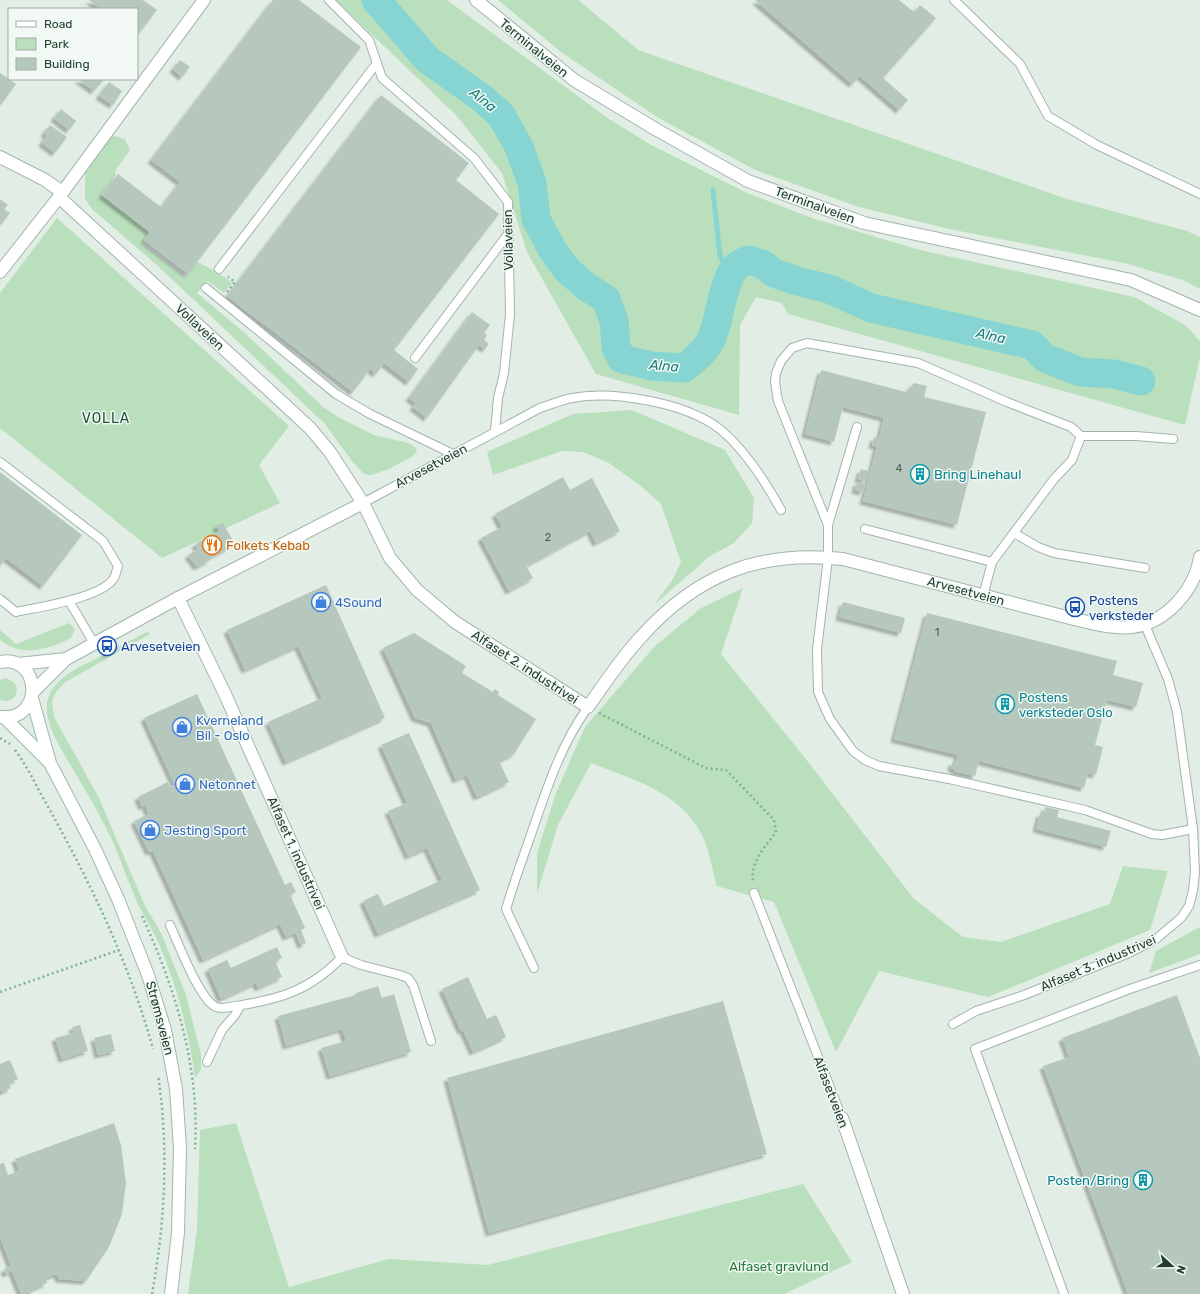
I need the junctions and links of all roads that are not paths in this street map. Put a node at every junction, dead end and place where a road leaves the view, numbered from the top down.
1 (204, 0) edge
2 (329, 0) edge
3 (476, 0) edge
4 (954, 0) edge
5 (377, 63) junction
6 (0, 157) edge
7 (61, 194) junction
8 (1200, 194) edge
9 (508, 234) junction
10 (219, 269) dead end
11 (0, 272) edge
12 (206, 288) dead end
13 (1200, 310) edge
14 (415, 358) dead end
15 (857, 427) dead end
16 (496, 431) junction
17 (1081, 436) junction
18 (1173, 440) dead end
19 (453, 454) junction
20 (0, 462) edge
21 (363, 503) junction
22 (781, 510) dead end
23 (828, 525) junction
24 (865, 530) dead end
25 (1014, 533) junction
26 (1200, 557) edge
27 (786, 558) joint
28 (828, 558) junction
29 (992, 562) junction
30 (1145, 568) dead end
31 (983, 596) junction
32 (178, 598) junction
33 (0, 599) edge
34 (69, 601) junction
35 (1144, 625) junction
36 (95, 645) junction
37 (66, 659) junction
38 (1, 660) edge
39 (18, 664) junction
40 (32, 695) junction
41 (588, 707) junction
42 (2, 717) edge
43 (50, 763) junction
44 (1193, 829) junction
45 (754, 892) dead end
46 (170, 925) dead end
47 (342, 957) junction
48 (1200, 965) edge
49 (534, 968) dead end
50 (240, 1006) junction
51 (953, 1024) dead end
52 (431, 1041) dead end
53 (207, 1062) dead end
54 (842, 1118) joint
55 (171, 1294) edge
56 (902, 1294) edge
57 (1064, 1294) edge

1 - 7 street
2 - 5 lane, Vollaveien
3 - 13 street, Terminalveien
4 - 8 lane
5 - 9 lane, Vollaveien
5 - 10 lane
6 - 7 street, Vollaveien
7 - 11 street
7 - 21 street, Vollaveien
9 - 14 lane
9 - 16 lane, Vollaveien
12 - 19 lane
15 - 23 lane
16 - 19 lane, Arvesetveien
16 - 22 lane, Arvesetveien
17 - 18 lane
17 - 23 lane
17 - 25 lane
19 - 21 lane, Arvesetveien
20 - 34 lane
21 - 32 street, Arvesetveien
21 - 41 street, Alfaset 2. industrivei
23 - 28 lane
24 - 29 lane
25 - 29 lane
25 - 30 lane
26 - 35 street
27 - 28 street, Arvesetveien
27 - 41 street, Alfaset 2. industrivei
28 - 31 street, Arvesetveien
28 - 44 lane
29 - 31 lane
31 - 35 street, Arvesetveien
32 - 36 street, Arvesetveien
32 - 47 street, Alfaset 1. industrivei
33 - 34 lane
34 - 36 lane
35 - 44 lane, Alfaset 3. industrivei
36 - 37 street, Arvesetveien
37 - 39 street, Arvesetveien
37 - 40 street, Arvesetveien
38 - 39 street, Arvesetveien
39 - 40 street, Strømsveien
40 - 42 street, Arvesetveien
40 - 43 street, Strømsveien
41 - 49 lane
42 - 43 street, Strømsveien
43 - 55 street, Strømsveien
44 - 51 lane, Alfaset 3. industrivei
45 - 54 lane, Alfasetveien
46 - 50 lane
47 - 50 lane
47 - 52 lane
48 - 57 lane
50 - 53 lane
54 - 56 street, Alfasetveien

